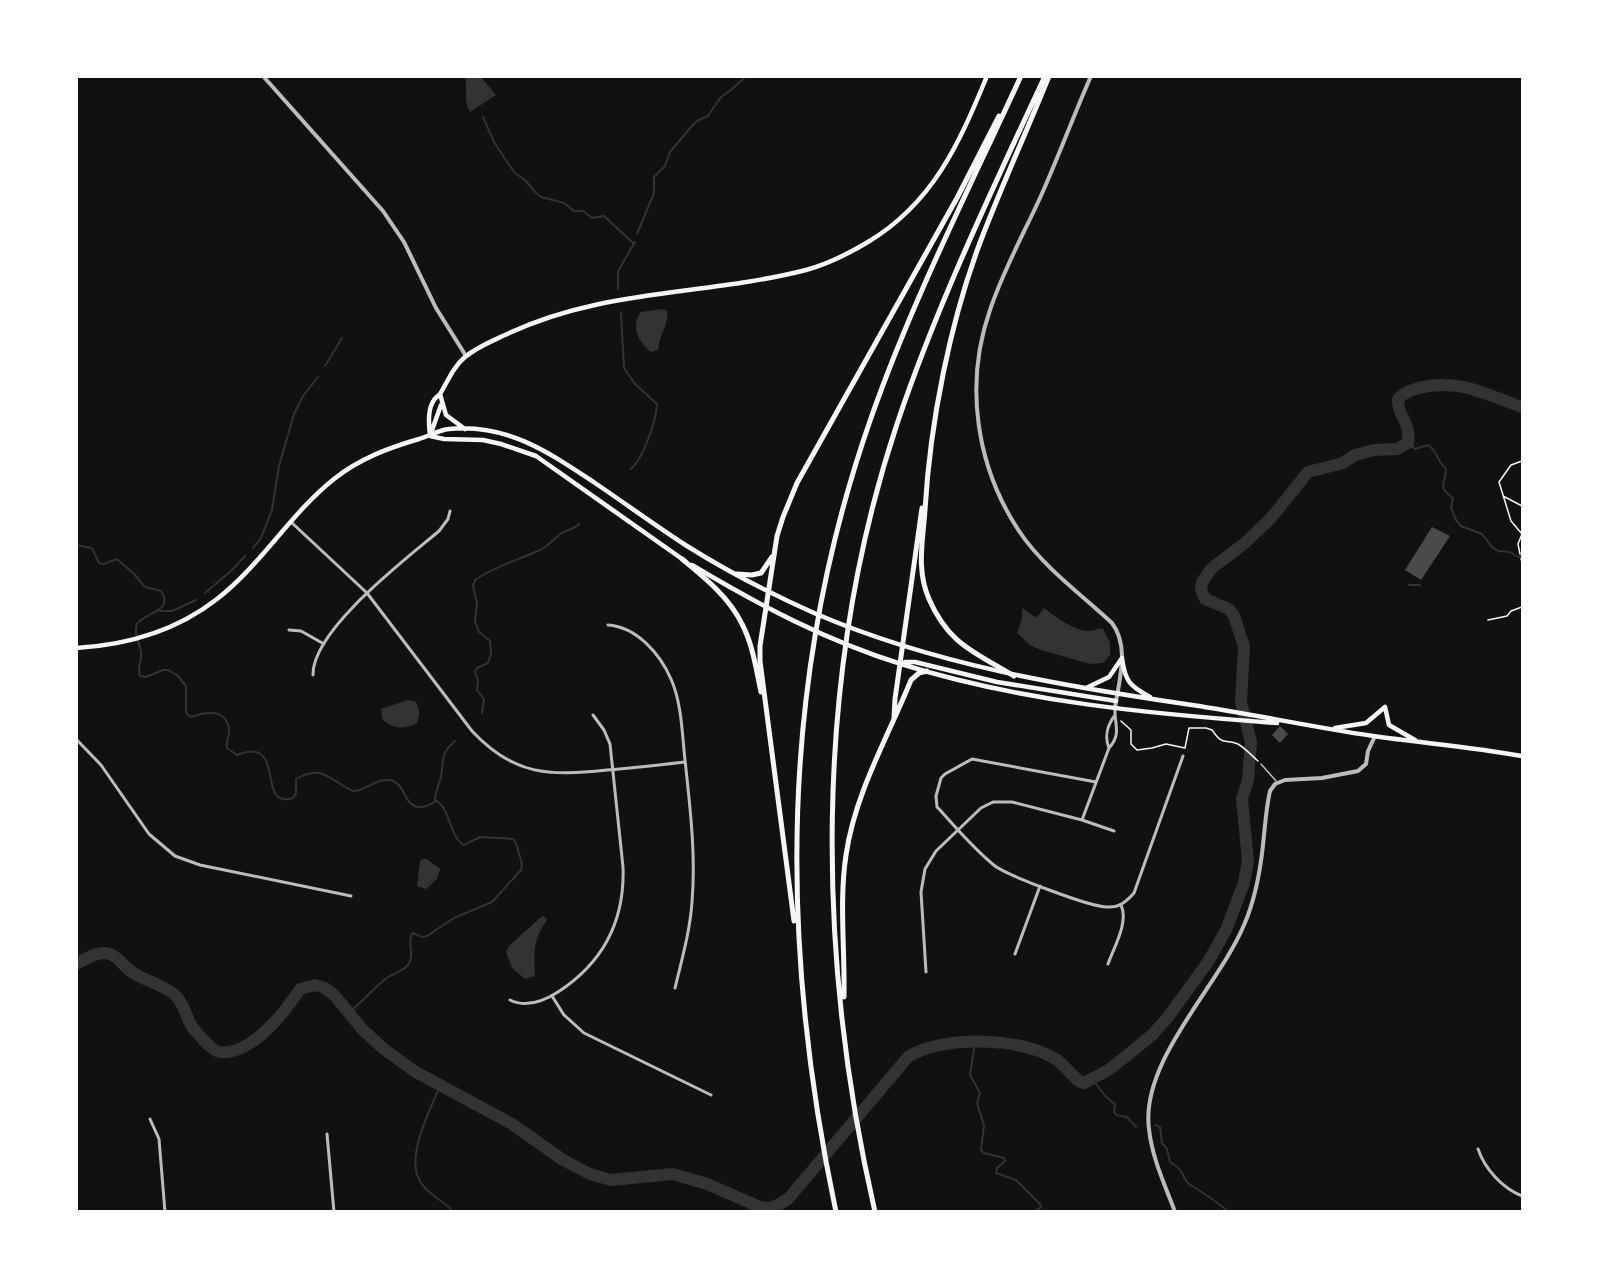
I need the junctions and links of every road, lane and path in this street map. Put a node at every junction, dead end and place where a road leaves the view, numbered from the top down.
1 (263, 76) edge
2 (987, 76) edge
3 (1021, 76) edge
4 (1047, 76) edge
5 (1091, 76) edge
6 (1016, 86) junction
7 (466, 356) junction
8 (440, 394) junction
9 (442, 403) junction
10 (465, 429) junction
11 (430, 436) junction
12 (1522, 461) edge
13 (926, 491) junction
14 (1502, 495) junction
15 (1522, 506) edge
16 (450, 511) dead end
17 (291, 522) junction
18 (775, 553) junction
19 (1520, 554) dead end
20 (682, 559) junction
21 (737, 574) junction
22 (769, 591) junction
23 (367, 593) junction
24 (1522, 607) edge
25 (765, 608) junction
26 (1488, 620) dead end
27 (608, 625) dead end
28 (289, 630) dead end
29 (324, 644) junction
30 (903, 646) junction
31 (76, 648) edge
32 (1122, 658) junction
33 (901, 664) junction
34 (927, 671) junction
35 (314, 675) dead end
36 (1014, 676) junction
37 (1084, 689) junction
38 (1117, 694) junction
39 (1152, 699) junction
40 (1116, 701) junction
41 (1115, 708) junction
42 (593, 715) dead end
43 (1115, 715) junction
44 (894, 722) junction
45 (1298, 724) junction
46 (1329, 729) junction
47 (770, 732) junction
48 (1375, 736) junction
49 (76, 739) edge
50 (1418, 741) junction
51 (1109, 748) junction
52 (1183, 756) dead end
53 (1522, 756) edge
54 (685, 762) junction
55 (1261, 764) joint
56 (613, 770) junction
57 (1096, 782) junction
58 (1278, 782) junction
59 (1082, 820) junction
60 (958, 830) junction
61 (1114, 831) dead end
62 (1040, 886) junction
63 (351, 896) dead end
64 (1121, 905) junction
65 (1015, 954) dead end
66 (1108, 964) dead end
67 (926, 972) dead end
68 (675, 988) dead end
69 (802, 990) junction
70 (552, 996) junction
71 (510, 1000) dead end
72 (843, 1019) junction
73 (711, 1095) dead end
74 (150, 1119) dead end
75 (327, 1134) dead end
76 (1478, 1149) dead end
77 (1522, 1196) edge
78 (165, 1212) edge
79 (334, 1212) edge
80 (836, 1212) edge
81 (875, 1212) edge
82 (1175, 1212) edge

1 - 7 street
2 - 7 main road
3 - 6 highway
4 - 13 highway
4 - 72 highway
5 - 32 street
6 - 18 highway
6 - 69 highway
7 - 8 main road
8 - 9 main road
8 - 11 main road
9 - 10 main road
9 - 11 main road
10 - 11 main road
10 - 21 main road
11 - 17 main road
11 - 20 main road
12 - 14 path
13 - 30 highway
13 - 36 highway
14 - 15 path
14 - 19 path
16 - 23 street
17 - 23 street
17 - 31 main road
18 - 21 highway
18 - 22 highway
20 - 25 main road
20 - 47 highway
21 - 22 main road
22 - 25 highway
22 - 30 main road
23 - 29 street
23 - 56 street
24 - 26 path
25 - 33 main road
25 - 47 highway
27 - 54 street
28 - 29 street
29 - 35 street
30 - 33 highway
30 - 36 main road
32 - 37 main road
32 - 38 street
32 - 39 main road
33 - 34 main road
33 - 40 main road
33 - 44 highway
34 - 41 main road
34 - 44 highway
36 - 37 main road
37 - 38 main road
38 - 39 main road
38 - 40 street
39 - 45 main road
40 - 41 street
41 - 43 street
41 - 45 main road
42 - 56 street
43 - 51 street
43 - 51 street
43 - 55 path
44 - 72 highway
45 - 46 main road
46 - 48 main road
46 - 50 main road
47 - 69 highway
48 - 50 main road
48 - 58 street
49 - 63 street
50 - 53 main road
51 - 57 street
52 - 64 street
54 - 56 street
54 - 68 street
55 - 58 lane
56 - 70 street
57 - 59 street
57 - 60 street
58 - 82 street
59 - 60 street
59 - 61 street
60 - 62 street
60 - 67 street
62 - 64 street
62 - 65 street
64 - 66 street
69 - 80 highway
70 - 71 street
70 - 73 street
72 - 81 highway
74 - 78 street
75 - 79 street
76 - 77 street

